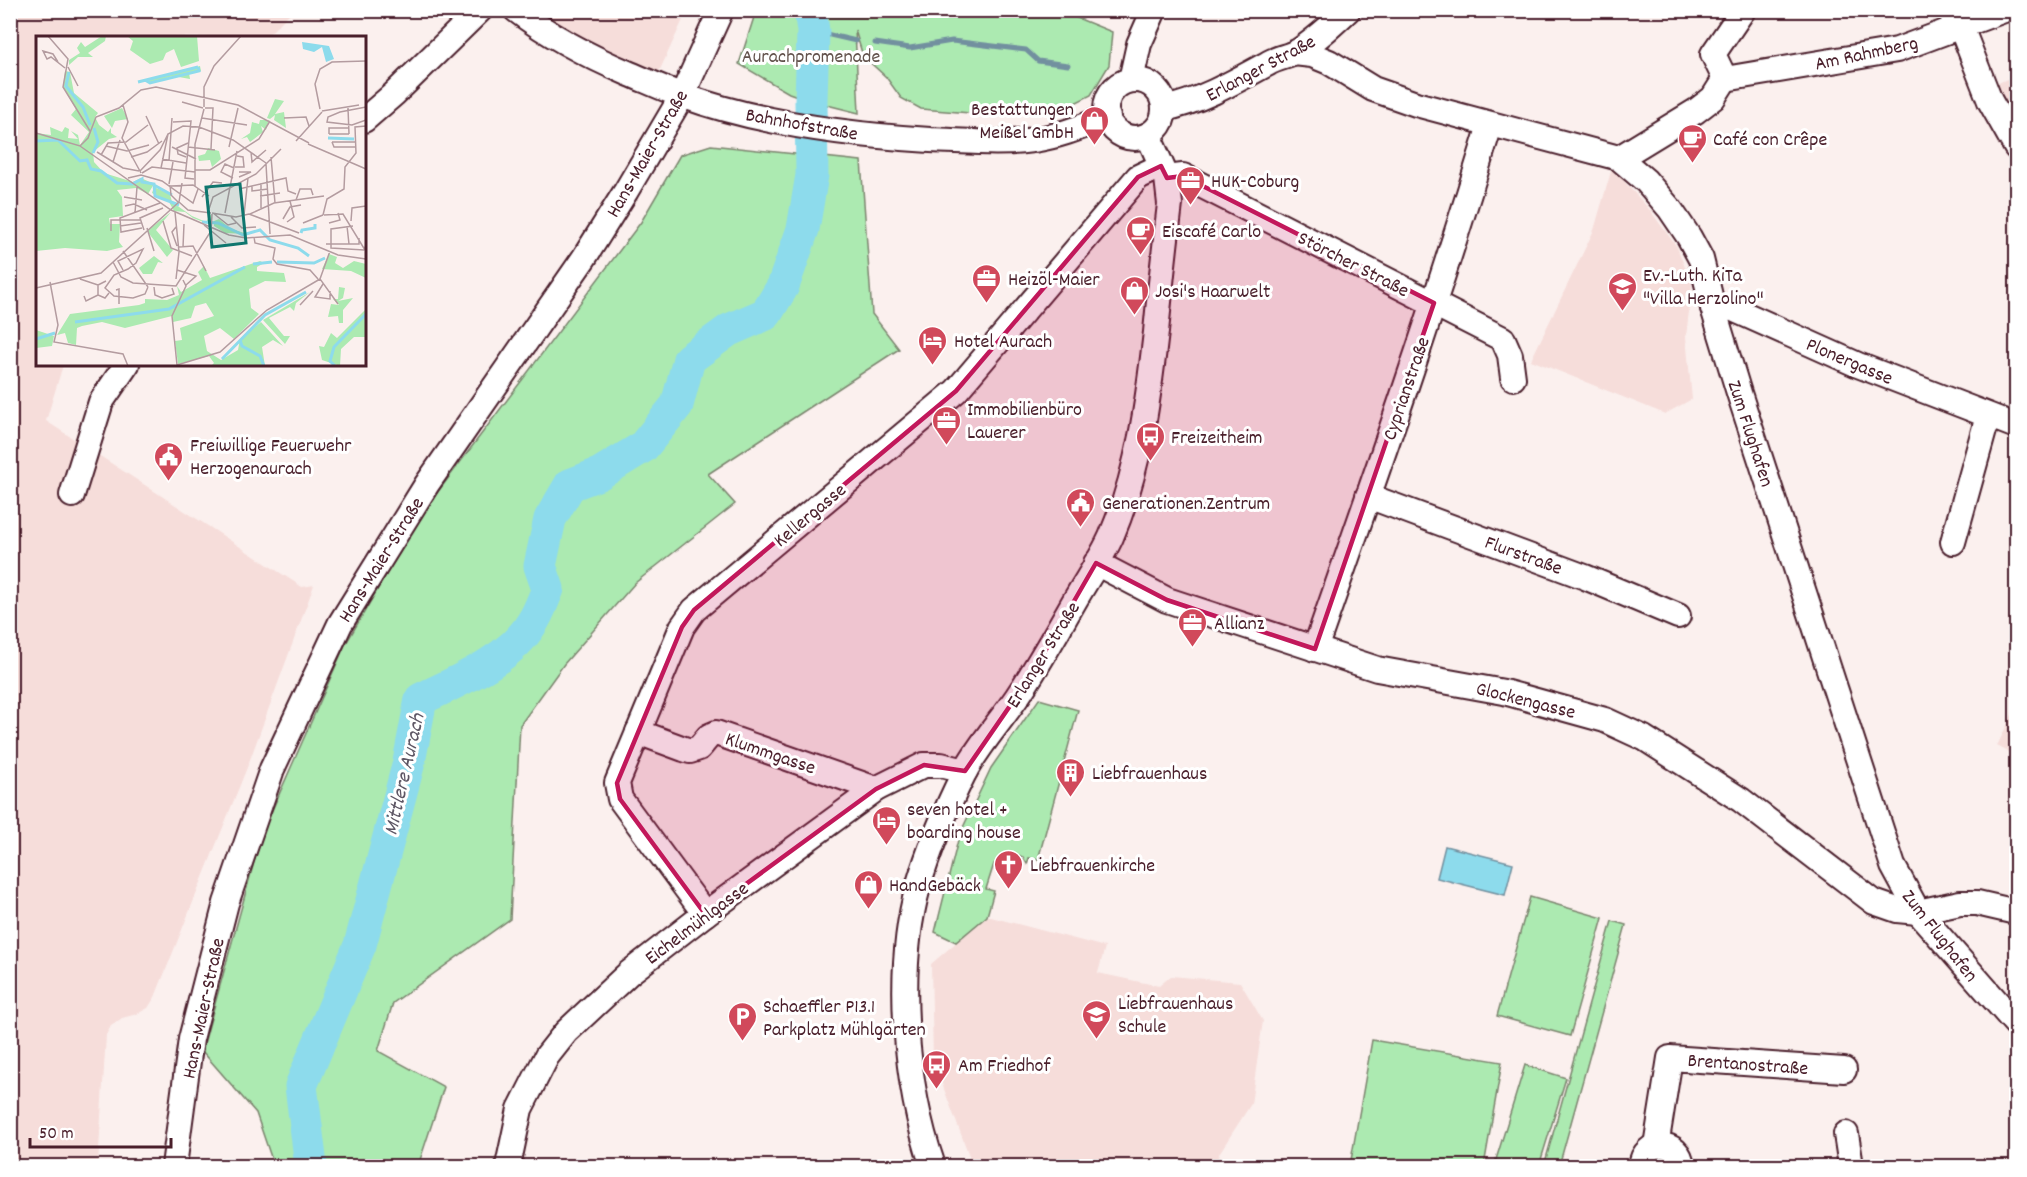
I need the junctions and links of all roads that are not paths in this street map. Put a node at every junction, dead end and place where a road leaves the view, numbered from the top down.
1 (480, 10) edge
2 (516, 10) edge
3 (721, 10) edge
4 (1154, 10) edge
5 (1348, 10) edge
6 (1743, 10) edge
7 (2004, 10) edge
8 (1955, 19) edge
9 (1294, 53) junction
10 (1725, 79) junction
11 (1131, 80) junction
12 (682, 96) junction
13 (1164, 109) junction
14 (1108, 117) junction
15 (366, 118) edge
16 (1490, 125) junction
17 (1148, 135) junction
18 (2016, 147) edge
19 (1619, 158) junction
20 (1164, 172) junction
21 (1434, 303) junction
22 (1713, 308) junction
23 (127, 366) edge
24 (1513, 378) dead end
25 (1988, 416) junction
26 (2016, 426) edge
27 (72, 495) dead end
28 (1368, 496) junction
29 (1953, 542) dead end
30 (1096, 563) junction
31 (1678, 616) dead end
32 (1315, 649) junction
33 (638, 732) junction
34 (965, 771) junction
35 (876, 789) junction
36 (1918, 912) junction
37 (2016, 912) edge
38 (705, 914) junction
39 (2016, 1024) edge
40 (1844, 1070) dead end
41 (1846, 1134) dead end
42 (1656, 1146) junction
43 (174, 1167) edge
44 (508, 1167) edge
45 (933, 1167) edge
46 (1641, 1167) edge
47 (1682, 1167) edge
48 (1851, 1167) edge

1 - 15 street
2 - 12 street, Bahnhofstraße
3 - 12 street, Hans-Maier-Straße
4 - 11 street
5 - 9 street, Erlanger Straße
6 - 10 street
7 - 8 street, Am Rahmberg
8 - 10 street, Am Rahmberg
8 - 18 street
9 - 13 street, Erlanger Straße
9 - 16 street, Zum Flughafen
10 - 19 street
11 - 13 street
11 - 14 street
12 - 14 street, Bahnhofstraße
12 - 43 street, Hans-Maier-Straße
13 - 17 street
14 - 17 street
16 - 19 street, Zum Flughafen
16 - 21 street, Cyprianstraße
17 - 20 street, Erlanger Straße
19 - 22 street, Zum Flughafen
20 - 21 street, Störcher Straße
20 - 30 street, Erlanger Straße
20 - 33 street, Kellergasse
21 - 24 street, Störcher Straße
21 - 28 street, Cyprianstraße
22 - 25 street, Plonergasse
22 - 36 street, Zum Flughafen
23 - 27 street
25 - 26 street, Plonergasse
25 - 29 street
28 - 31 street, Flurstraße
28 - 32 street, Cyprianstraße
30 - 32 street, Glockengasse
30 - 34 street, Erlanger Straße
32 - 36 street, Glockengasse
33 - 35 street, Klummgasse
33 - 38 street, Kellergasse
34 - 35 street, Eichelmühlgasse
34 - 45 street, Erlanger Straße
35 - 38 street, Eichelmühlgasse
36 - 37 street
36 - 39 street, Zum Flughafen
38 - 44 street, Eichelmühlgasse
40 - 42 street, Brentanostraße
41 - 48 street
42 - 46 street, Brentanostraße
42 - 47 street

